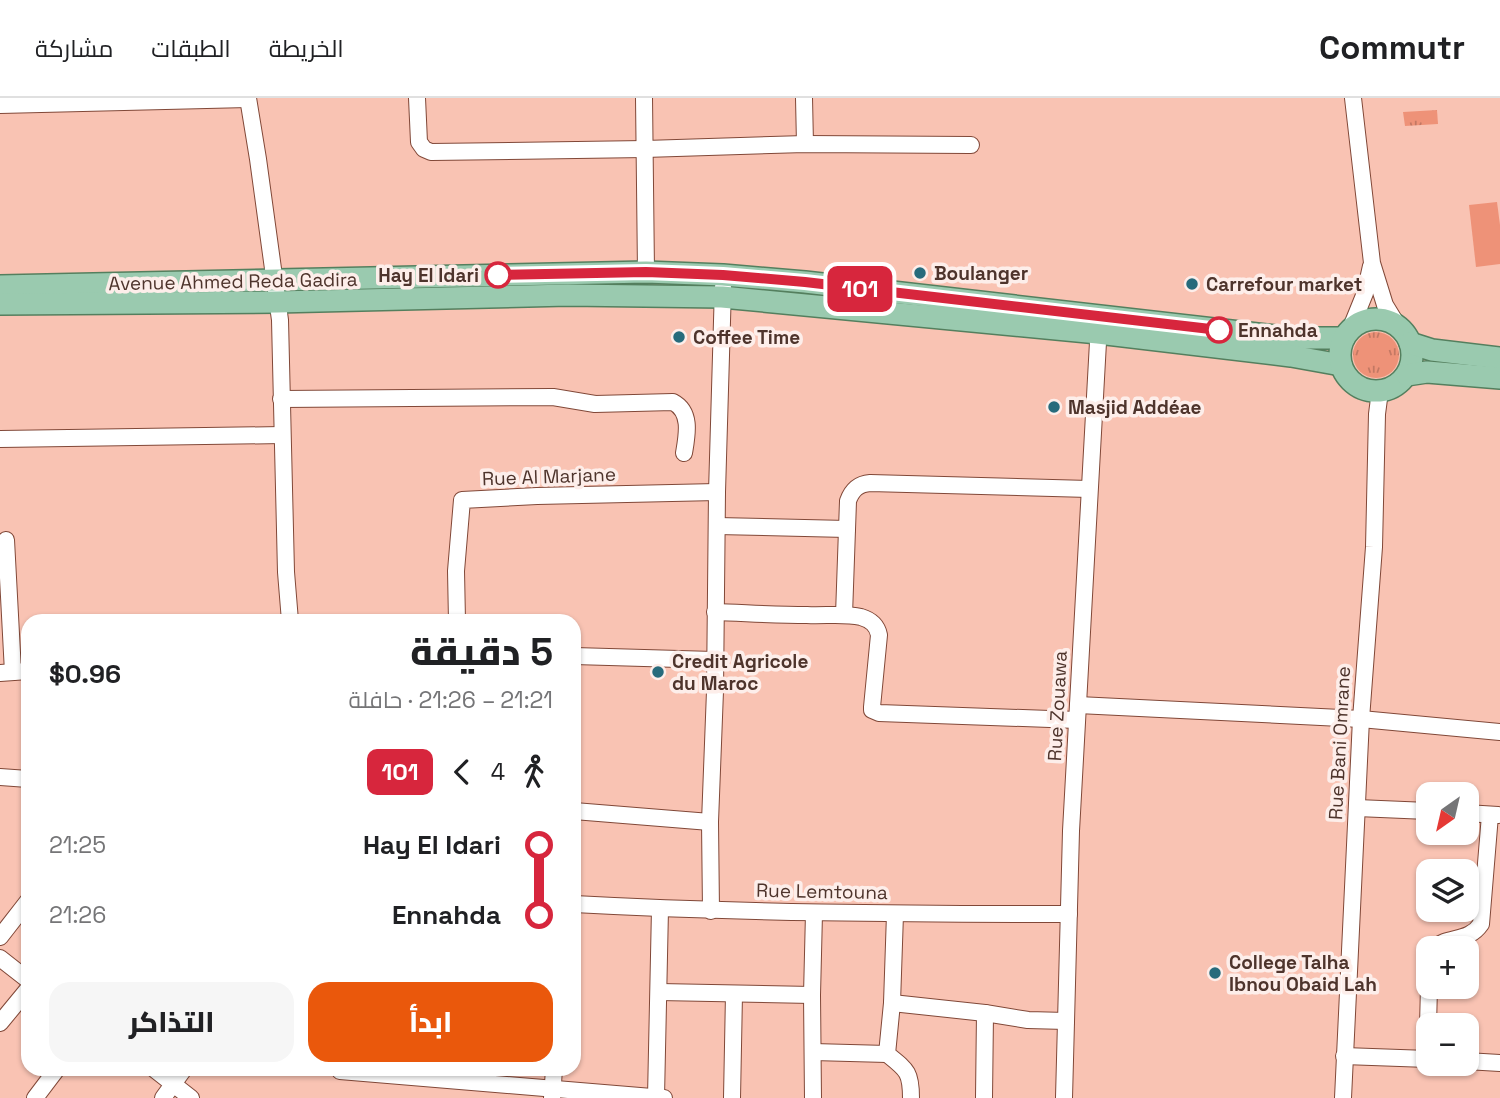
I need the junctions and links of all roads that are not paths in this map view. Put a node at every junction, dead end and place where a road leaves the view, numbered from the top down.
1 (417, 98) edge
2 (644, 98) edge
3 (804, 98) edge
4 (1353, 98) edge
5 (248, 99) edge
6 (0, 105) edge
7 (805, 144) junction
8 (971, 145) dead end
9 (645, 149) junction
10 (1372, 263) junction
11 (646, 272) junction
12 (723, 275) junction
13 (274, 280) junction
14 (0, 286) edge
15 (722, 297) junction
16 (277, 302) junction
17 (0, 304) edge
18 (1098, 325) junction
19 (1347, 334) junction
20 (1405, 335) junction
21 (1500, 358) edge
22 (1341, 365) junction
23 (1406, 374) junction
24 (1500, 379) edge
25 (1380, 391) junction
26 (281, 400) junction
27 (282, 435) junction
28 (0, 439) edge
29 (684, 453) dead end
30 (1089, 489) junction
31 (717, 492) junction
32 (717, 526) junction
33 (848, 529) junction
34 (6, 540) dead end
35 (715, 612) junction
36 (289, 614) edge
37 (457, 614) edge
38 (845, 615) junction
39 (581, 656) edge
40 (715, 660) junction
41 (14, 672) edge
42 (1078, 712) junction
43 (1361, 719) junction
44 (1500, 732) edge
45 (0, 777) edge
46 (21, 778) edge
47 (1357, 808) junction
48 (1416, 810) edge
49 (581, 812) edge
50 (1495, 815) edge
51 (710, 822) junction
52 (581, 904) edge
53 (660, 909) junction
54 (21, 910) edge
55 (711, 911) junction
56 (814, 913) junction
57 (895, 914) junction
58 (1069, 914) junction
59 (1466, 936) edge
60 (0, 937) edge
61 (0, 958) edge
62 (21, 974) edge
63 (659, 992) junction
64 (734, 994) junction
65 (812, 995) junction
66 (21, 998) edge
67 (892, 1003) junction
68 (985, 1013) junction
69 (1066, 1021) junction
70 (0, 1023) edge
71 (813, 1052) junction
72 (887, 1054) junction
73 (1344, 1056) junction
74 (1416, 1059) edge
75 (1479, 1062) edge
76 (1500, 1063) edge
77 (53, 1076) edge
78 (163, 1076) edge
79 (179, 1076) edge
80 (388, 1076) edge
81 (174, 1084) junction
82 (552, 1093) edge
83 (43, 1095) edge
84 (656, 1097) edge
85 (163, 1098) edge
86 (191, 1098) edge
87 (664, 1098) edge
88 (732, 1098) edge
89 (813, 1098) edge
90 (911, 1098) edge
91 (984, 1098) edge
92 (1064, 1098) edge
93 (1343, 1098) edge

1 - 9 street
2 - 9 street
3 - 7 street
4 - 10 street
5 - 6 street
5 - 13 street
7 - 8 street
7 - 9 street
9 - 11 street
10 - 19 street
10 - 20 street
11 - 12 main road, Avenue Ahmed Reda Gadira
11 - 13 main road, Avenue Ahmed Reda Gadira
12 - 15 street
12 - 18 main road, Avenue Ahmed Reda Gadira
13 - 14 main road, Avenue Ahmed Reda Gadira
13 - 16 street
15 - 16 main road, Avenue Ahmed Reda Gadira
15 - 18 main road, Avenue Ahmed Reda Gadira
15 - 31 street
16 - 17 main road, Avenue Ahmed Reda Gadira
16 - 26 street
18 - 19 main road, Avenue Ahmed Reda Gadira
18 - 22 main road, Avenue Ahmed Reda Gadira
18 - 30 street, Rue Zouawa
19 - 20 main road
19 - 22 main road
20 - 21 main road
20 - 23 main road
22 - 25 main road
23 - 24 main road
23 - 25 main road
25 - 43 street, Rue Bani Omrane
26 - 27 street
26 - 29 street
27 - 28 street
27 - 36 street
30 - 33 street
30 - 42 street, Rue Zouawa
31 - 32 street
31 - 37 street, Rue Al Marjane
32 - 33 street
32 - 35 street
33 - 38 street
34 - 41 street
35 - 38 street
35 - 40 street
38 - 42 street
39 - 40 street
40 - 51 street
42 - 43 street
42 - 58 street, Rue Zouawa
43 - 44 street
43 - 47 street, Rue Bani Omrane
45 - 46 street
47 - 48 street
47 - 73 street, Rue Bani Omrane
49 - 51 street
50 - 59 street
51 - 55 street
52 - 53 street, Rue Lemtouna
53 - 55 street, Rue Lemtouna
53 - 63 street
54 - 60 street
55 - 56 street, Rue Lemtouna
56 - 57 street, Rue Lemtouna
56 - 65 street
57 - 58 street, Rue Lemtouna
57 - 67 street
58 - 69 street, Rue Zouawa
61 - 62 street
63 - 64 street
63 - 84 street
64 - 65 street
64 - 88 street
65 - 71 street
66 - 70 street
67 - 68 street
67 - 72 street
68 - 69 street
68 - 91 street
69 - 92 street, Rue Zouawa
71 - 72 street
71 - 89 street
72 - 90 street
73 - 74 street
73 - 93 street, Rue Bani Omrane
75 - 76 street
77 - 83 street
78 - 81 street
79 - 81 street
80 - 82 street
81 - 85 street
81 - 86 street
82 - 84 street
84 - 87 street

